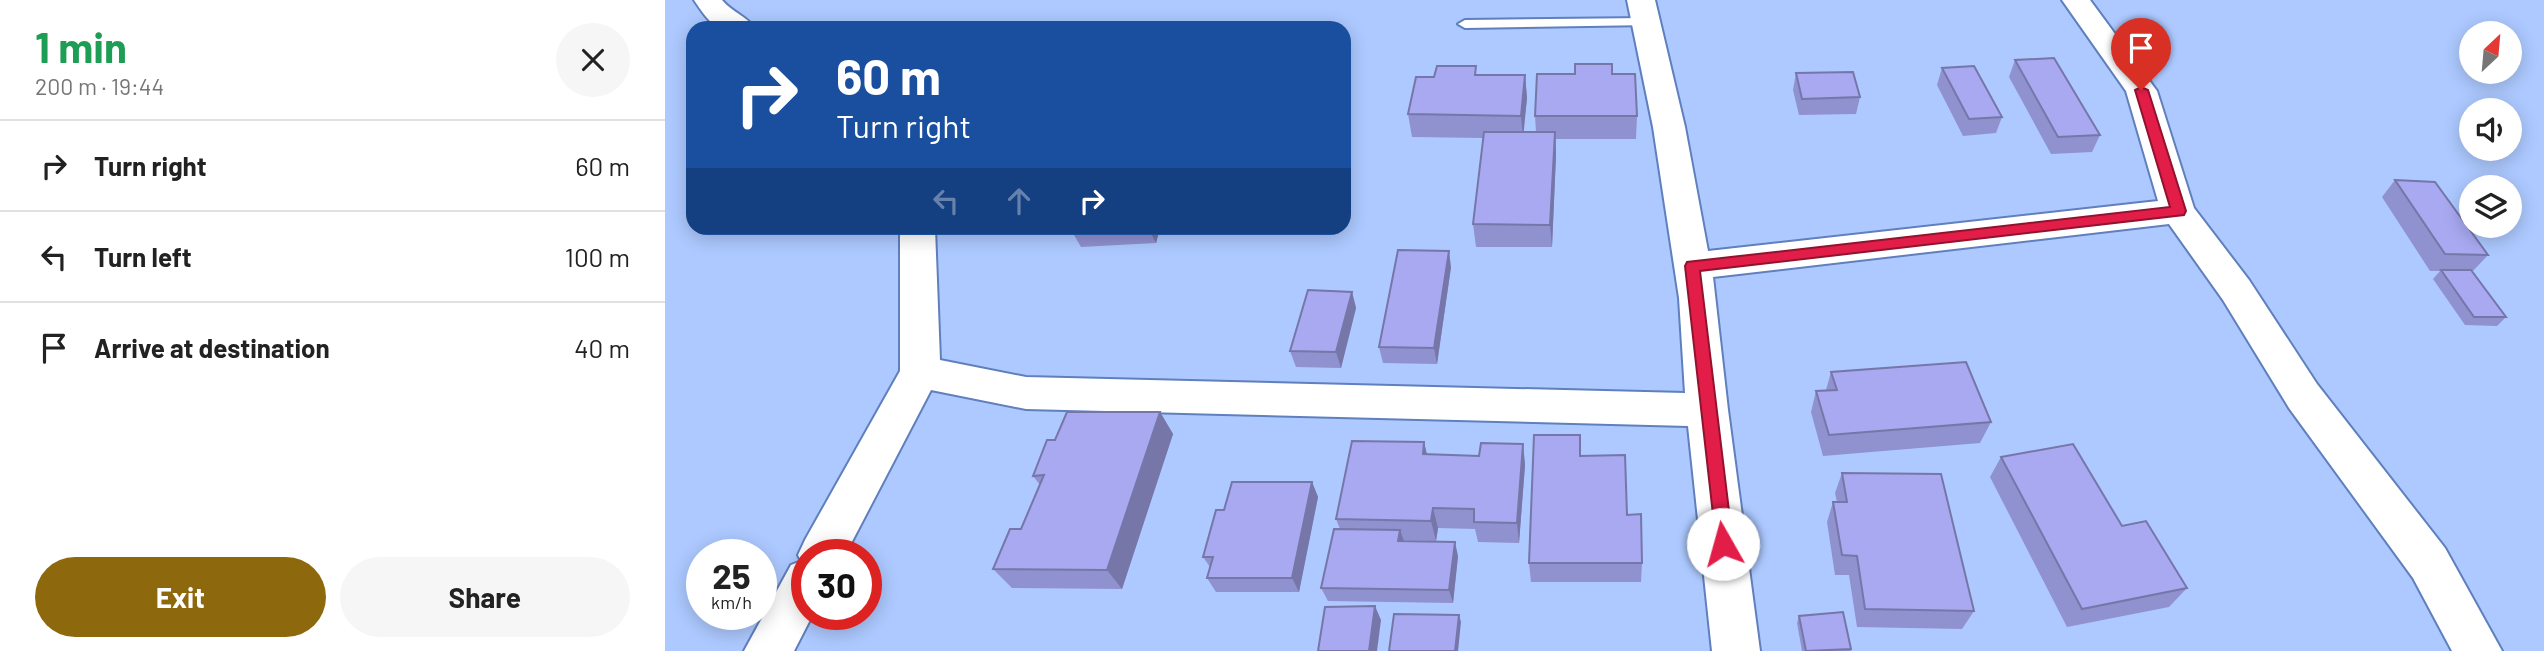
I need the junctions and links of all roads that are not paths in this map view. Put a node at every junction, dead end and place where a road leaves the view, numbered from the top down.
1 (708, 0) edge
2 (2076, 0) edge
3 (1644, 11) edge
4 (727, 21) edge
5 (1465, 24) dead end
6 (2178, 211) junction
7 (917, 235) edge
8 (1692, 266) junction
9 (920, 372) junction
10 (1707, 410) junction
11 (830, 539) edge
12 (791, 609) edge
13 (768, 651) edge
14 (1736, 651) edge
15 (2478, 651) edge

1 - 4 street
2 - 6 street
3 - 5 lane
3 - 8 street
6 - 8 street
6 - 15 street
7 - 9 street
8 - 10 street
9 - 10 street
9 - 11 street
10 - 14 street
12 - 13 street

